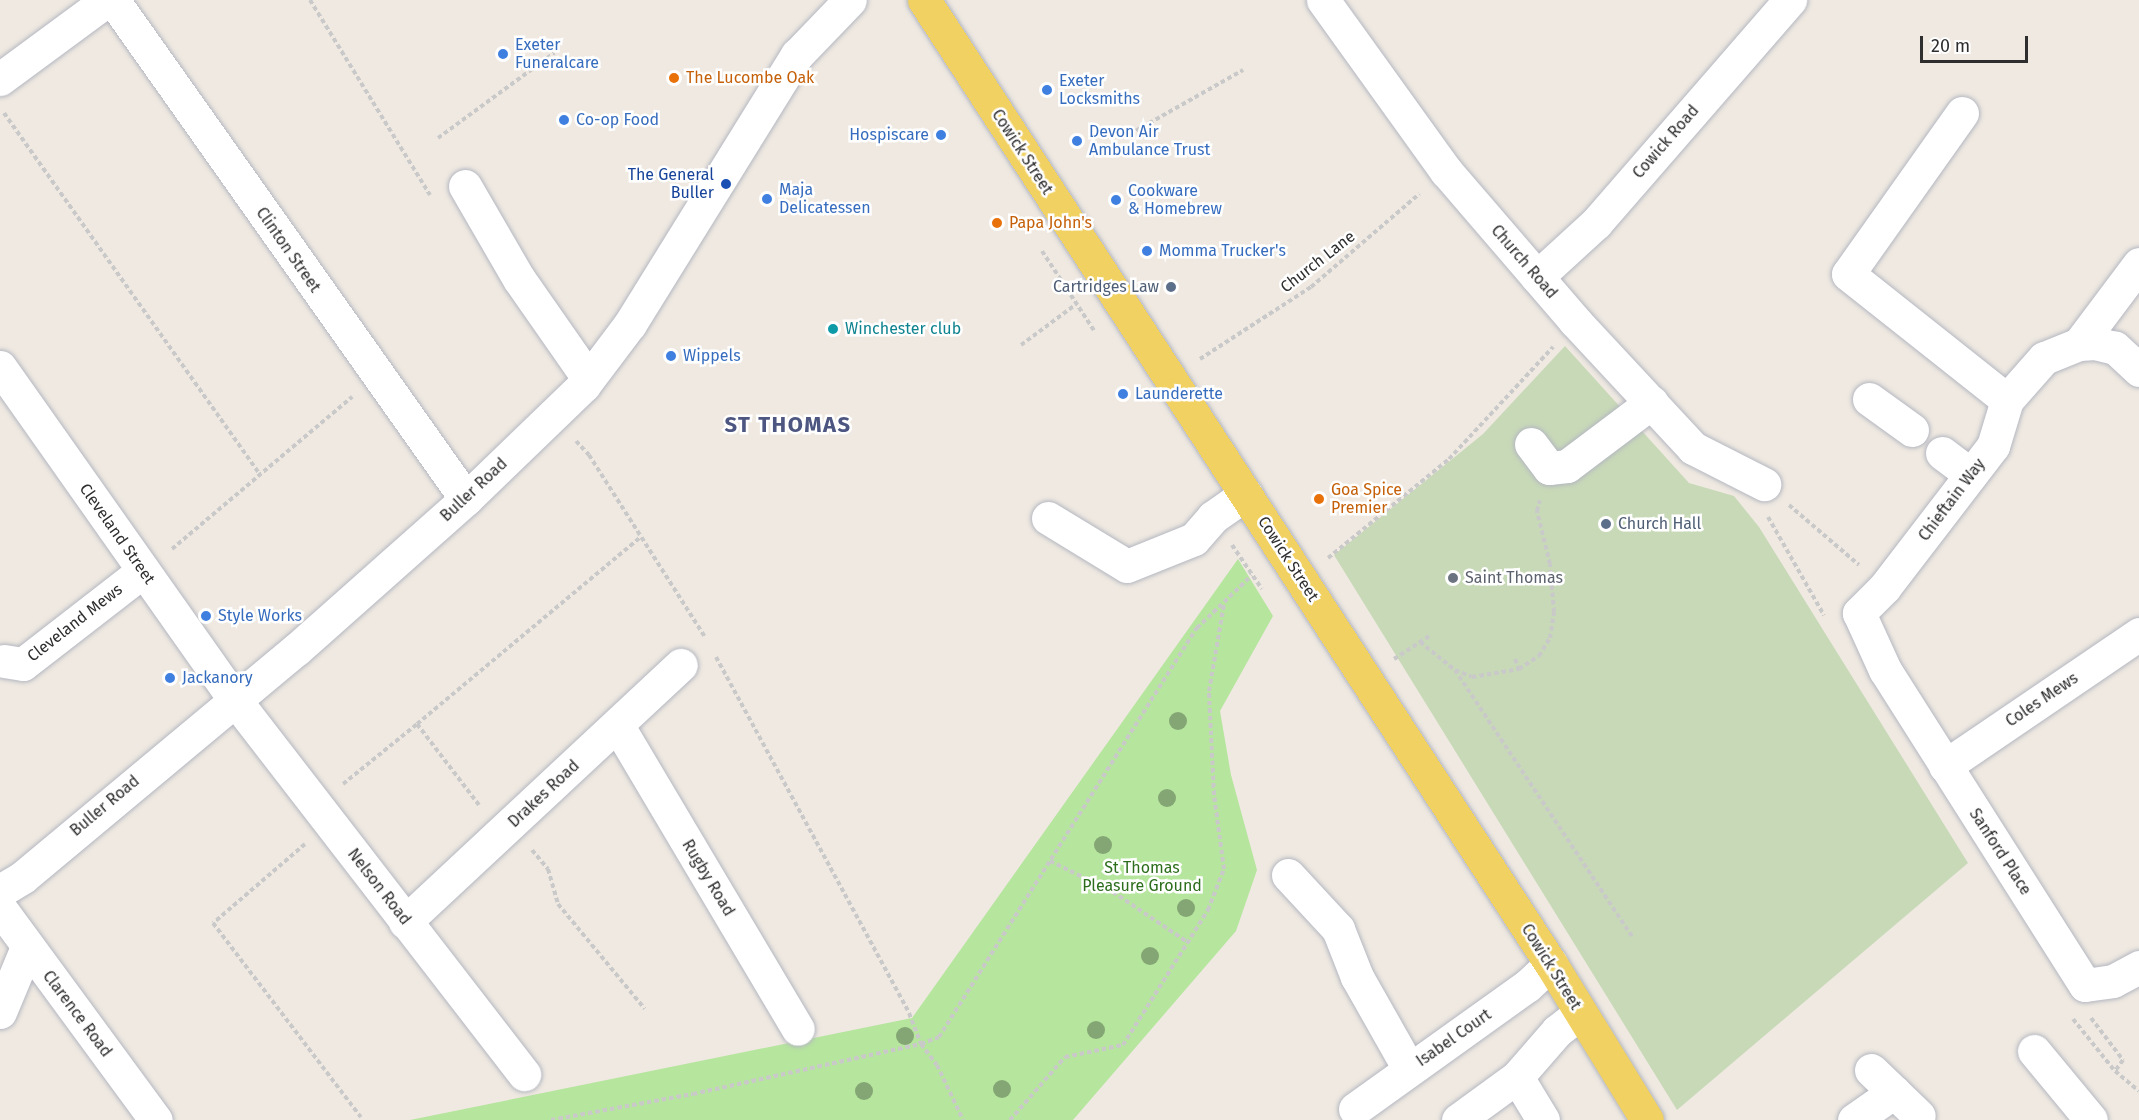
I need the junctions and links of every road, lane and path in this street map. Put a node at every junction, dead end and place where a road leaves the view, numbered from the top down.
1 (107, 0) edge
2 (113, 0) edge
3 (850, 0) edge
4 (924, 0) edge
5 (1323, 0) edge
6 (1790, 0) edge
7 (554, 53) dead end
8 (1243, 70) dead end
9 (0, 79) edge
10 (0, 107) edge
11 (1962, 113) dead end
12 (438, 138) dead end
13 (1123, 138) dead end
14 (1446, 171) junction
15 (465, 186) dead end
16 (2139, 264) edge
17 (1537, 277) junction
18 (1075, 305) dead end
19 (1575, 321) junction
20 (2079, 344) junction
21 (1021, 345) dead end
22 (1197, 361) dead end
23 (0, 367) edge
24 (2139, 370) edge
25 (376, 376) junction
26 (588, 378) junction
27 (1869, 399) dead end
28 (2007, 400) junction
29 (1652, 402) junction
30 (553, 416) junction
31 (1912, 430) dead end
32 (1942, 453) dead end
33 (1540, 456) joint
34 (260, 475) junction
35 (1971, 475) junction
36 (1764, 484) joint
37 (1246, 494) junction
38 (466, 499) junction
39 (1048, 518) dead end
40 (641, 537) junction
41 (1328, 558) dead end
42 (143, 572) junction
43 (1252, 576) dead end
44 (1885, 587) junction
45 (1224, 603) junction
46 (699, 628) junction
47 (692, 633) dead end
48 (2139, 634) edge
49 (1431, 635) dead end
50 (1420, 642) junction
51 (1394, 659) dead end
52 (1515, 659) dead end
53 (3, 661) dead end
54 (681, 665) dead end
55 (1519, 669) junction
56 (1455, 670) junction
57 (1885, 670) joint
58 (235, 699) junction
59 (417, 724) junction
60 (618, 726) junction
61 (1945, 766) junction
62 (323, 815) junction
63 (506, 829) junction
64 (1050, 861) junction
65 (1288, 875) dead end
66 (0, 891) edge
67 (0, 908) edge
68 (405, 922) junction
69 (1633, 938) dead end
70 (1186, 941) junction
71 (27, 947) junction
72 (1551, 964) junction
73 (2139, 967) edge
74 (2085, 985) junction
75 (645, 1009) dead end
76 (0, 1012) edge
77 (1580, 1013) junction
78 (798, 1029) dead end
79 (921, 1044) junction
80 (2034, 1051) dead end
81 (1409, 1069) junction
82 (2115, 1071) dead end
83 (524, 1074) dead end
84 (1517, 1077) junction
85 (1355, 1109) dead end
86 (1919, 1116) dead end
87 (361, 1117) dead end
88 (156, 1120) edge
89 (551, 1120) edge
90 (963, 1120) edge
91 (1010, 1120) edge
92 (1459, 1120) edge
93 (1543, 1120) edge
94 (1647, 1120) edge
95 (1854, 1120) edge
96 (2091, 1120) edge

1 - 9 street
2 - 25 street, Clinton Street
3 - 26 street, Buller Road
4 - 37 main road, Cowick Street
5 - 14 street, Church Road
6 - 17 street, Cowick Road
7 - 12 path
8 - 13 path
10 - 34 path
11 - 28 street
14 - 17 street, Church Road
14 - 22 path, Church Lane
15 - 26 street
16 - 20 street
17 - 19 street, Church Road
18 - 21 path
19 - 29 street, Church Road
19 - 41 path
20 - 24 street, Chieftain Way
20 - 28 street, Chieftain Way
23 - 42 street, Cleveland Street
25 - 34 path
25 - 38 street, Clinton Street
26 - 30 street, Buller Road
27 - 31 street
28 - 35 street, Chieftain Way
29 - 33 street
29 - 36 street, Church Road
30 - 38 street, Buller Road
30 - 40 path
32 - 35 street
33 - 55 path
34 - 42 path
35 - 44 street, Chieftain Way
36 - 44 path
37 - 39 street
37 - 72 main road, Cowick Street
38 - 58 street, Buller Road
40 - 46 path
40 - 59 path
42 - 53 street, Cleveland Mews
42 - 58 street, Cleveland Street
43 - 45 path
44 - 57 street, Chieftain Way
45 - 64 path
45 - 70 path
46 - 47 path
46 - 79 path
48 - 61 street, Coles Mews
49 - 50 path
50 - 51 path
50 - 56 path
52 - 55 path
54 - 60 street, Drakes Road
55 - 56 path
56 - 69 path
57 - 61 street, Sanford Place
58 - 62 street, Nelson Road
58 - 66 street, Buller Road
59 - 62 path
59 - 63 path
60 - 63 street, Drakes Road
60 - 78 street, Rugby Road
61 - 74 street, Sanford Place
62 - 68 street, Nelson Road
62 - 87 path
63 - 68 street, Drakes Road
63 - 75 path
64 - 70 path
64 - 79 path
65 - 81 street
67 - 71 street, Clarence Road
68 - 83 street, Nelson Road
70 - 91 path
71 - 76 street
71 - 88 street, Clarence Road
72 - 77 main road, Cowick Street
72 - 81 street, Isabel Court
73 - 74 street
74 - 82 path
77 - 84 street
77 - 94 main road, Cowick Street
79 - 89 path
79 - 90 path
80 - 96 street
81 - 85 street, Isabel Court
84 - 92 street
84 - 93 street
86 - 95 street

